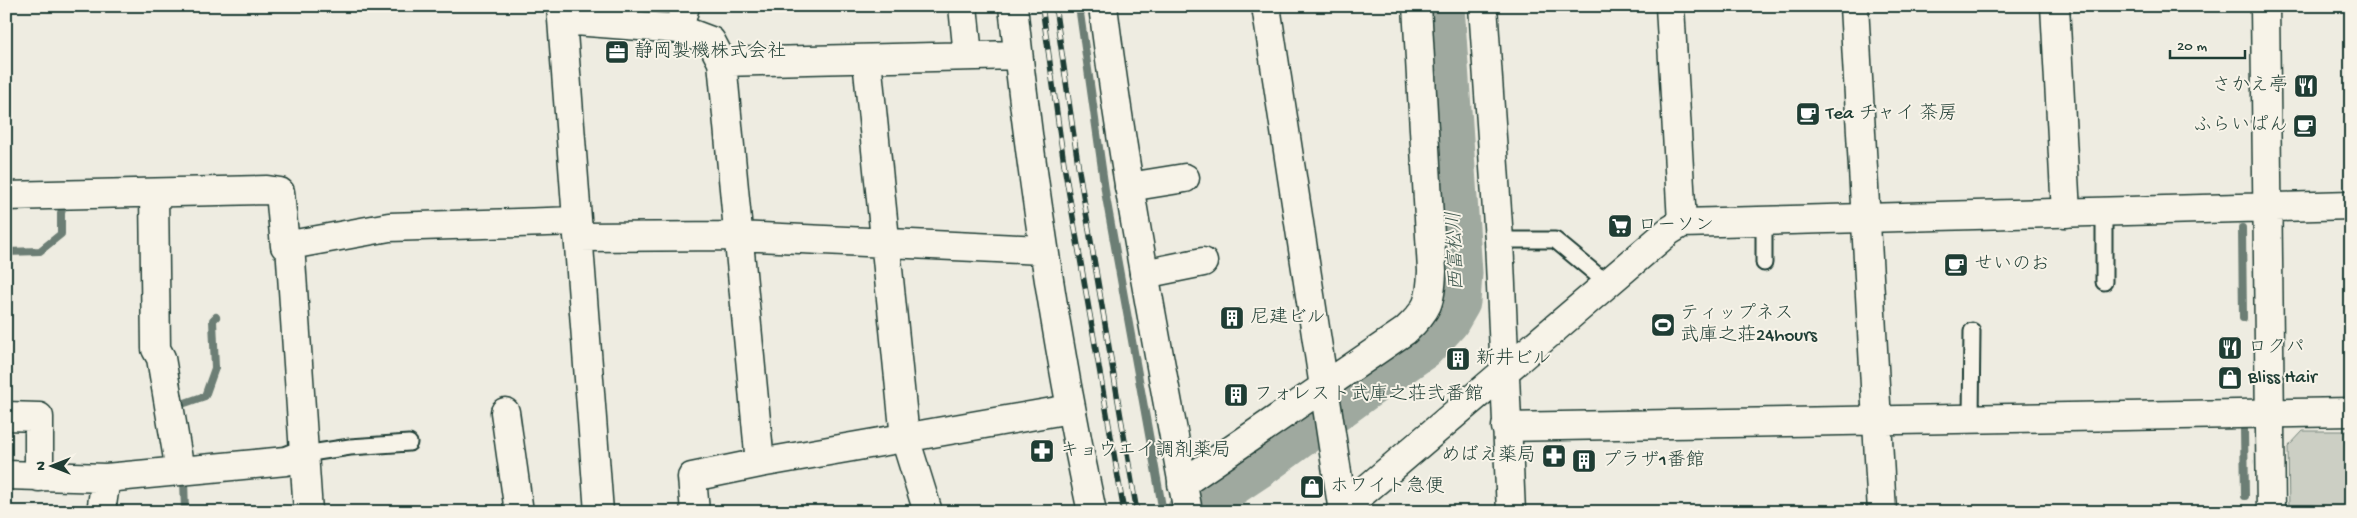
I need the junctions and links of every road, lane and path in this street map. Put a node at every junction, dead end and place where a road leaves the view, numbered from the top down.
1 (963, 6) edge
2 (1013, 6) edge
3 (1103, 6) edge
4 (1266, 6) edge
5 (1418, 6) edge
6 (1482, 6) edge
7 (1670, 6) edge
8 (1854, 6) edge
9 (2055, 6) edge
10 (2265, 6) edge
11 (561, 13) edge
12 (682, 17) edge
13 (1018, 54) junction
14 (968, 56) junction
15 (866, 60) junction
16 (722, 62) junction
17 (1185, 178) dead end
18 (1129, 187) junction
19 (154, 193) junction
20 (6, 196) edge
21 (2351, 205) edge
22 (2268, 208) junction
23 (2104, 212) junction
24 (2066, 213) junction
25 (1865, 218) junction
26 (1764, 220) junction
27 (1682, 223) junction
28 (578, 229) junction
29 (737, 236) junction
30 (1499, 240) junction
31 (884, 241) junction
32 (290, 245) junction
33 (1042, 250) junction
34 (1203, 262) dead end
35 (1764, 262) dead end
36 (1144, 274) junction
37 (2104, 282) dead end
38 (1608, 284) junction
39 (1972, 331) dead end
40 (1504, 373) junction
41 (1327, 395) junction
42 (1070, 410) junction
43 (505, 412) dead end
44 (2351, 412) edge
45 (2269, 414) junction
46 (6, 416) edge
47 (1971, 418) junction
48 (1877, 420) junction
49 (1506, 427) junction
50 (904, 438) junction
51 (409, 443) dead end
52 (304, 454) junction
53 (760, 463) junction
54 (180, 471) junction
55 (6, 475) edge
56 (39, 477) junction
57 (106, 478) junction
58 (1185, 499) edge
59 (1342, 511) edge
60 (101, 512) edge
61 (308, 512) edge
62 (519, 512) edge
63 (599, 512) edge
64 (696, 512) edge
65 (928, 512) edge
66 (1092, 512) edge
67 (1511, 512) edge
68 (1882, 512) edge
69 (2271, 512) edge

1 - 14 street
2 - 13 street
3 - 18 street
4 - 41 street
5 - 41 street
6 - 30 street
7 - 27 street
8 - 25 street
9 - 24 street
10 - 22 street
11 - 12 street
11 - 28 street
12 - 16 street
13 - 14 street
13 - 33 street
14 - 15 street
15 - 16 street
15 - 31 street
16 - 29 street
17 - 18 street
18 - 36 street
19 - 20 street
19 - 32 street
19 - 54 street
21 - 22 street
22 - 23 street
22 - 45 street
23 - 24 street
23 - 37 lane
24 - 25 street
25 - 26 street
25 - 48 street
26 - 27 street
26 - 35 lane
27 - 38 street
28 - 29 street
28 - 32 street
28 - 63 street
29 - 31 street
29 - 53 street
30 - 38 lane
30 - 40 street
31 - 33 street
31 - 50 street
32 - 52 street
33 - 42 street
34 - 36 street
36 - 58 street
38 - 40 street
39 - 47 lane
40 - 49 street
40 - 59 street
41 - 58 street
41 - 59 street
42 - 50 street
42 - 66 street
43 - 62 street
44 - 45 street
45 - 47 street
45 - 69 street
46 - 56 street
47 - 48 street
48 - 49 street
48 - 68 street
49 - 67 street
50 - 53 street
50 - 65 street
51 - 52 lane
52 - 54 street
52 - 61 street
53 - 64 street
54 - 57 street
55 - 56 street
56 - 57 street
57 - 60 street

